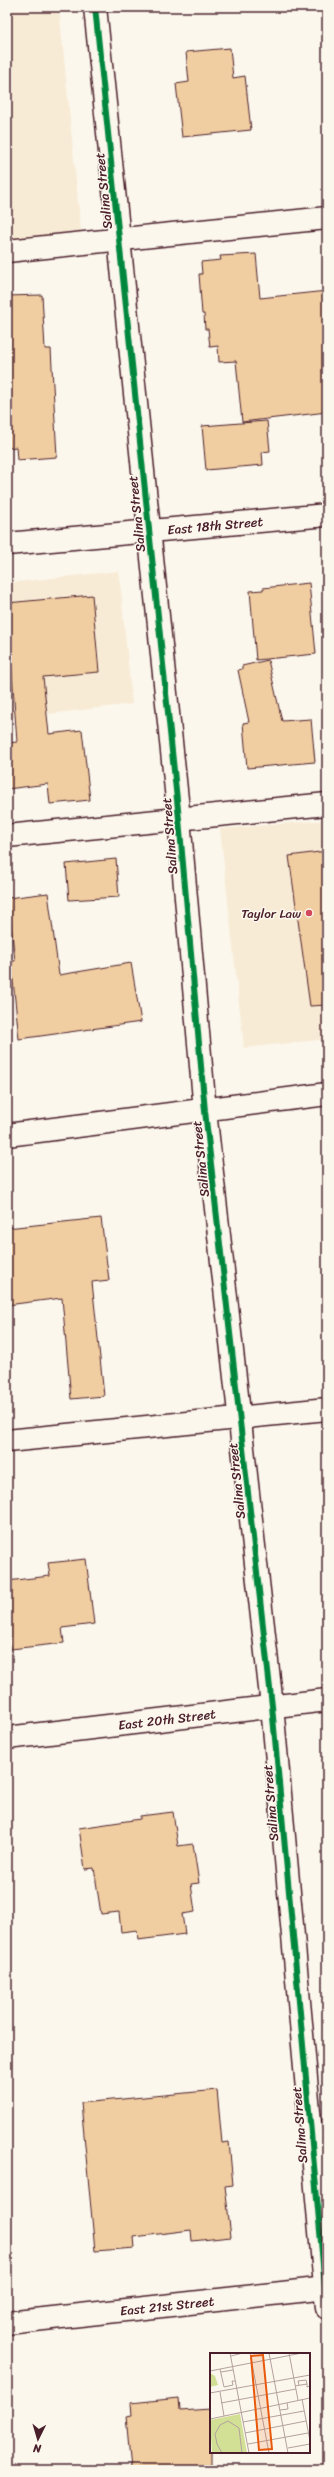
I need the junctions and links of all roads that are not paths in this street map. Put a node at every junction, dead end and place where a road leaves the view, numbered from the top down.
1 (95, 7) edge
2 (327, 218) edge
3 (118, 239) junction
4 (7, 251) edge
5 (327, 515) edge
6 (149, 531) junction
7 (7, 544) edge
8 (327, 804) edge
9 (179, 819) junction
10 (7, 836) edge
11 (327, 1094) edge
12 (205, 1111) junction
13 (7, 1135) edge
14 (327, 1409) edge
15 (240, 1418) junction
16 (7, 1441) edge
17 (327, 1700) edge
18 (272, 1706) junction
19 (7, 1738) edge
20 (326, 2295) edge
21 (7, 2323) edge

1 - 3 street, Salina Street
2 - 3 street
3 - 4 street
3 - 6 street, Salina Street
5 - 6 street, East 18th Street
6 - 7 street, East 18th Street
6 - 9 street, Salina Street
8 - 9 street
9 - 10 street
9 - 12 street, Salina Street
11 - 12 street
12 - 13 street
12 - 15 street, Salina Street
14 - 15 street
15 - 16 street
15 - 18 street, Salina Street
17 - 18 street, East 20th Street
18 - 19 street, East 20th Street
18 - 20 street, Salina Street
20 - 21 street, East 21st Street

